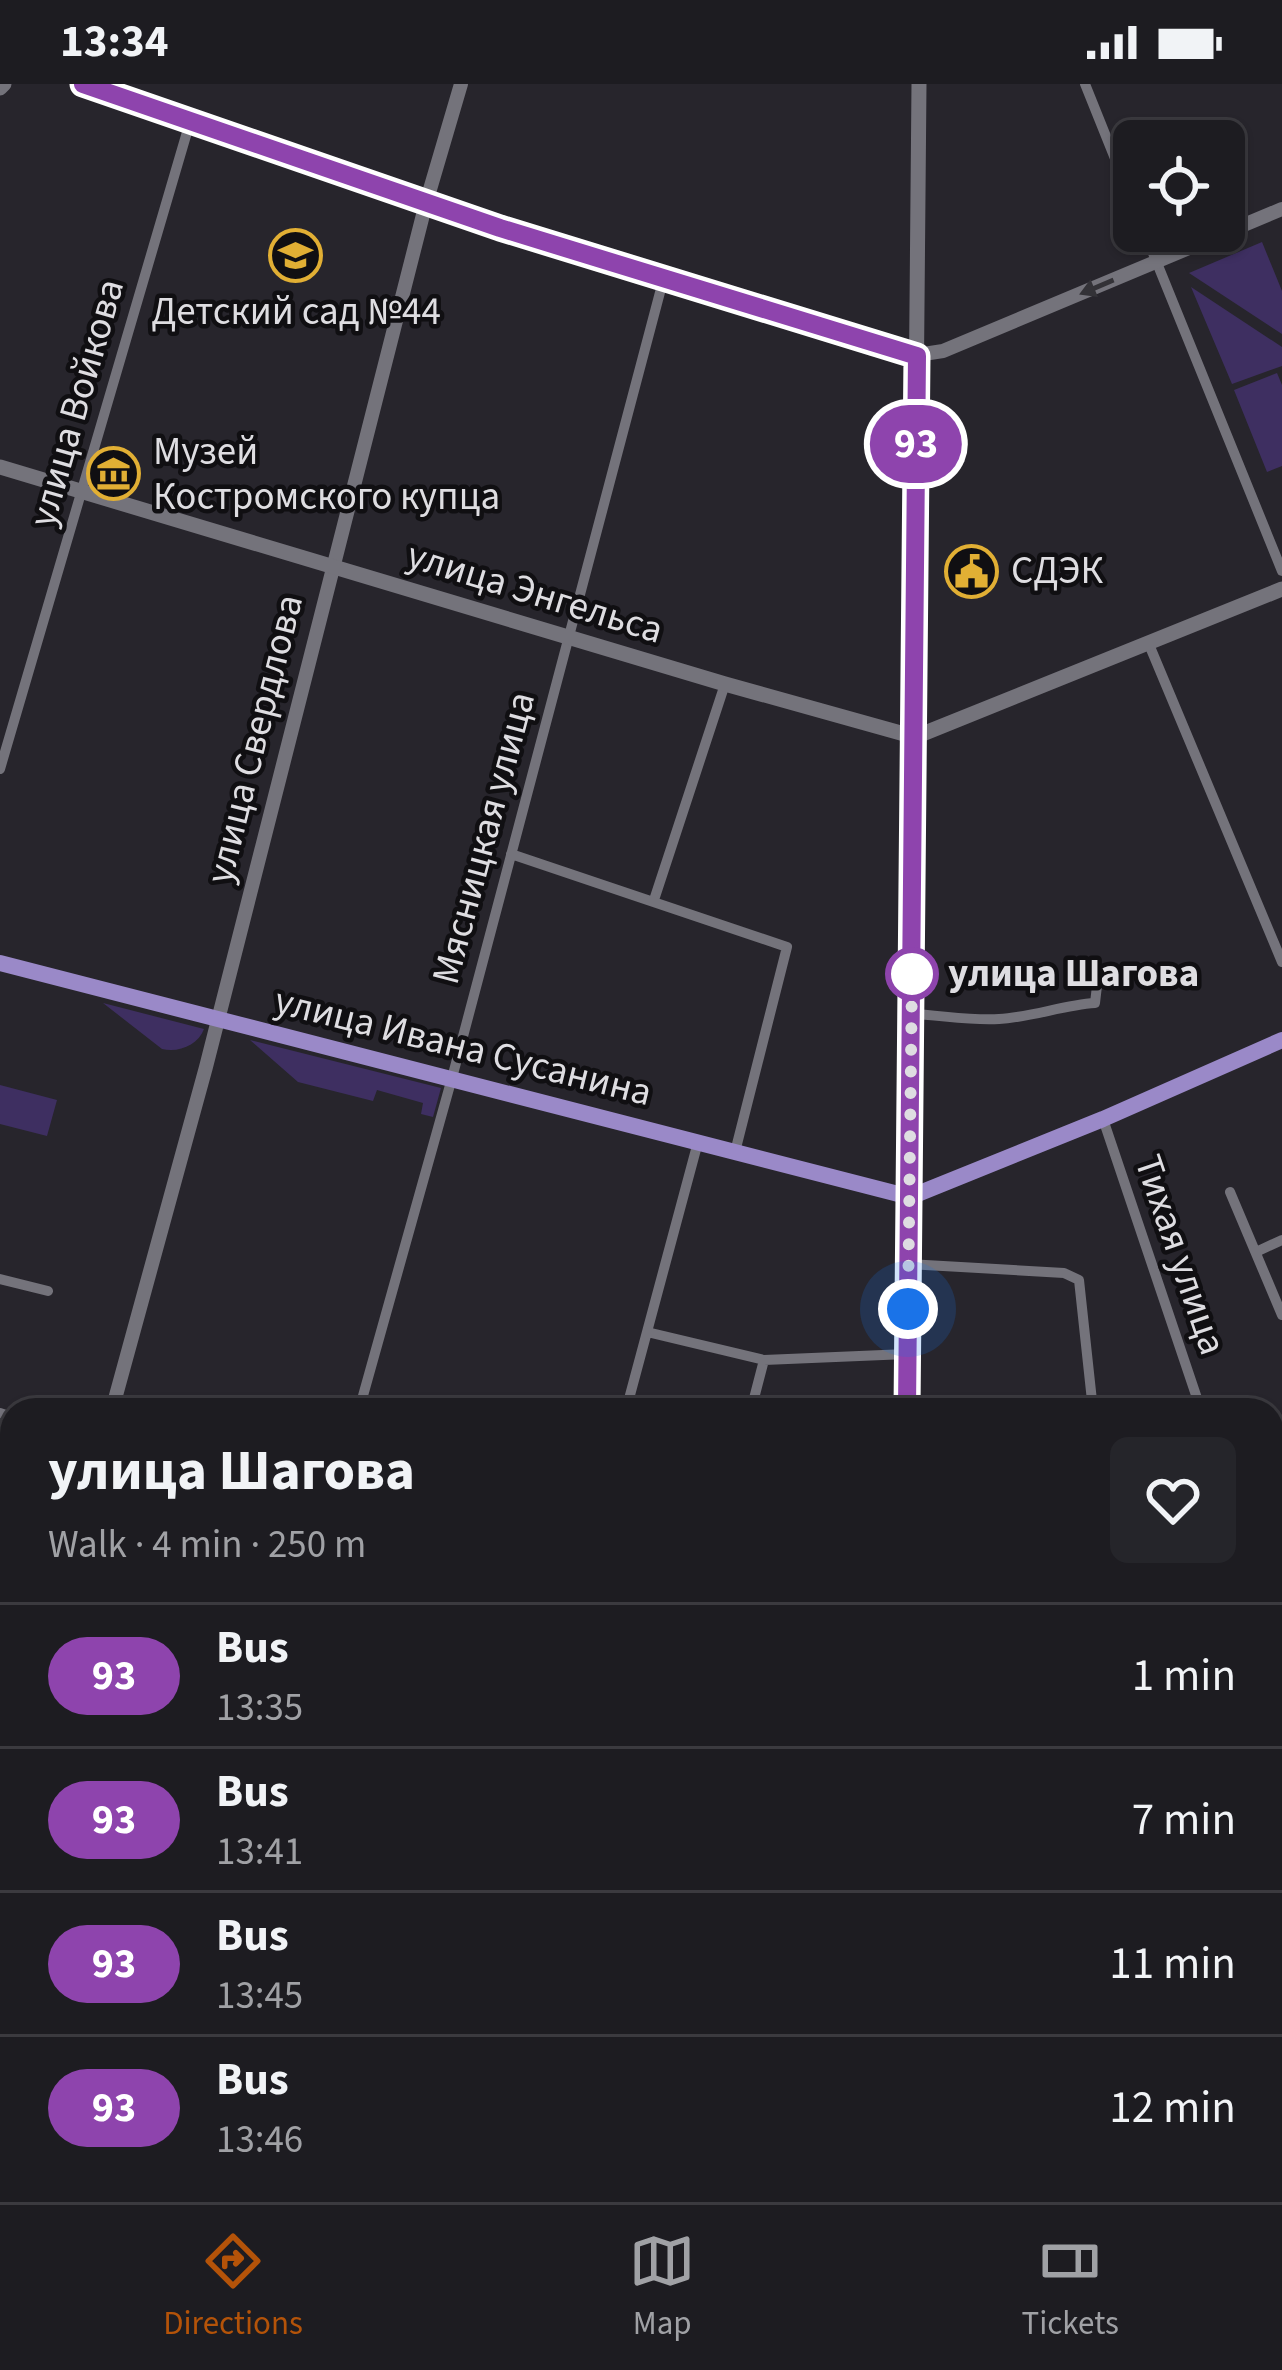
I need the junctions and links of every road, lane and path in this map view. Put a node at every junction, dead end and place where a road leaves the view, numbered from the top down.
1 (84, 84) edge
2 (461, 84) edge
3 (919, 84) edge
4 (1085, 84) edge
5 (190, 122) junction
6 (1113, 154) edge
7 (426, 203) junction
8 (1282, 209) edge
9 (1152, 252) edge
10 (1156, 261) junction
11 (663, 281) junction
12 (917, 356) junction
13 (0, 466) edge
14 (83, 491) junction
15 (333, 568) junction
16 (1282, 571) edge
17 (1282, 590) edge
18 (567, 637) junction
19 (1148, 642) junction
20 (725, 684) junction
21 (915, 737) junction
22 (0, 770) edge
23 (511, 854) junction
24 (654, 900) junction
25 (1282, 962) edge
26 (0, 963) edge
27 (1098, 977) dead end
28 (911, 1014) junction
29 (218, 1019) junction
30 (1282, 1040) edge
31 (452, 1078) junction
32 (1103, 1119) junction
33 (698, 1142) junction
34 (735, 1151) junction
35 (1230, 1192) dead end
36 (910, 1197) junction
37 (1282, 1240) edge
38 (1256, 1252) junction
39 (908, 1264) junction
40 (0, 1279) edge
41 (48, 1291) dead end
42 (1282, 1315) edge
43 (647, 1331) junction
44 (907, 1354) junction
45 (764, 1360) junction
46 (115, 1398) edge
47 (362, 1398) edge
48 (629, 1398) edge
49 (754, 1398) edge
50 (907, 1398) edge
51 (1092, 1398) edge
52 (1197, 1398) edge

1 - 5 street
2 - 7 street, улица Свердлова
3 - 12 main road
4 - 6 street
5 - 7 street
5 - 14 street, улица Войкова
7 - 11 street
7 - 15 street, улица Свердлова
8 - 10 street
9 - 10 street
10 -> 12 street
10 - 16 street
11 - 12 street
11 - 18 street, Мясницкая улица
12 - 21 main road
13 - 14 main road, улица Энгельса
14 - 15 main road, улица Энгельса
14 - 22 street, улица Войкова
15 - 18 main road, улица Энгельса
15 - 29 street, улица Свердлова
17 - 19 main road
18 - 20 main road, улица Энгельса
18 - 23 street, Мясницкая улица
19 - 21 main road
19 - 25 street
20 - 21 main road, улица Энгельса
20 - 24 street
21 - 28 main road
23 - 24 street
23 - 31 street, Мясницкая улица
24 - 34 street
26 - 29 main road, улица Ивана Сусанина
27 - 28 street
28 - 36 main road
29 - 31 main road, улица Ивана Сусанина
29 - 46 street, улица Свердлова
30 - 32 main road
31 - 33 main road, улица Ивана Сусанина
31 - 47 street, Мясницкая улица
32 - 36 main road
32 - 52 street, Тихая улица
33 - 34 main road, улица Ивана Сусанина
33 - 43 street
34 - 36 main road, улица Ивана Сусанина
35 - 38 street
36 - 39 main road
37 - 38 street
38 - 42 street
39 - 44 main road
39 - 51 street
40 - 41 street
43 - 45 street
43 - 48 street
44 - 45 street
44 - 50 main road
45 - 49 street

